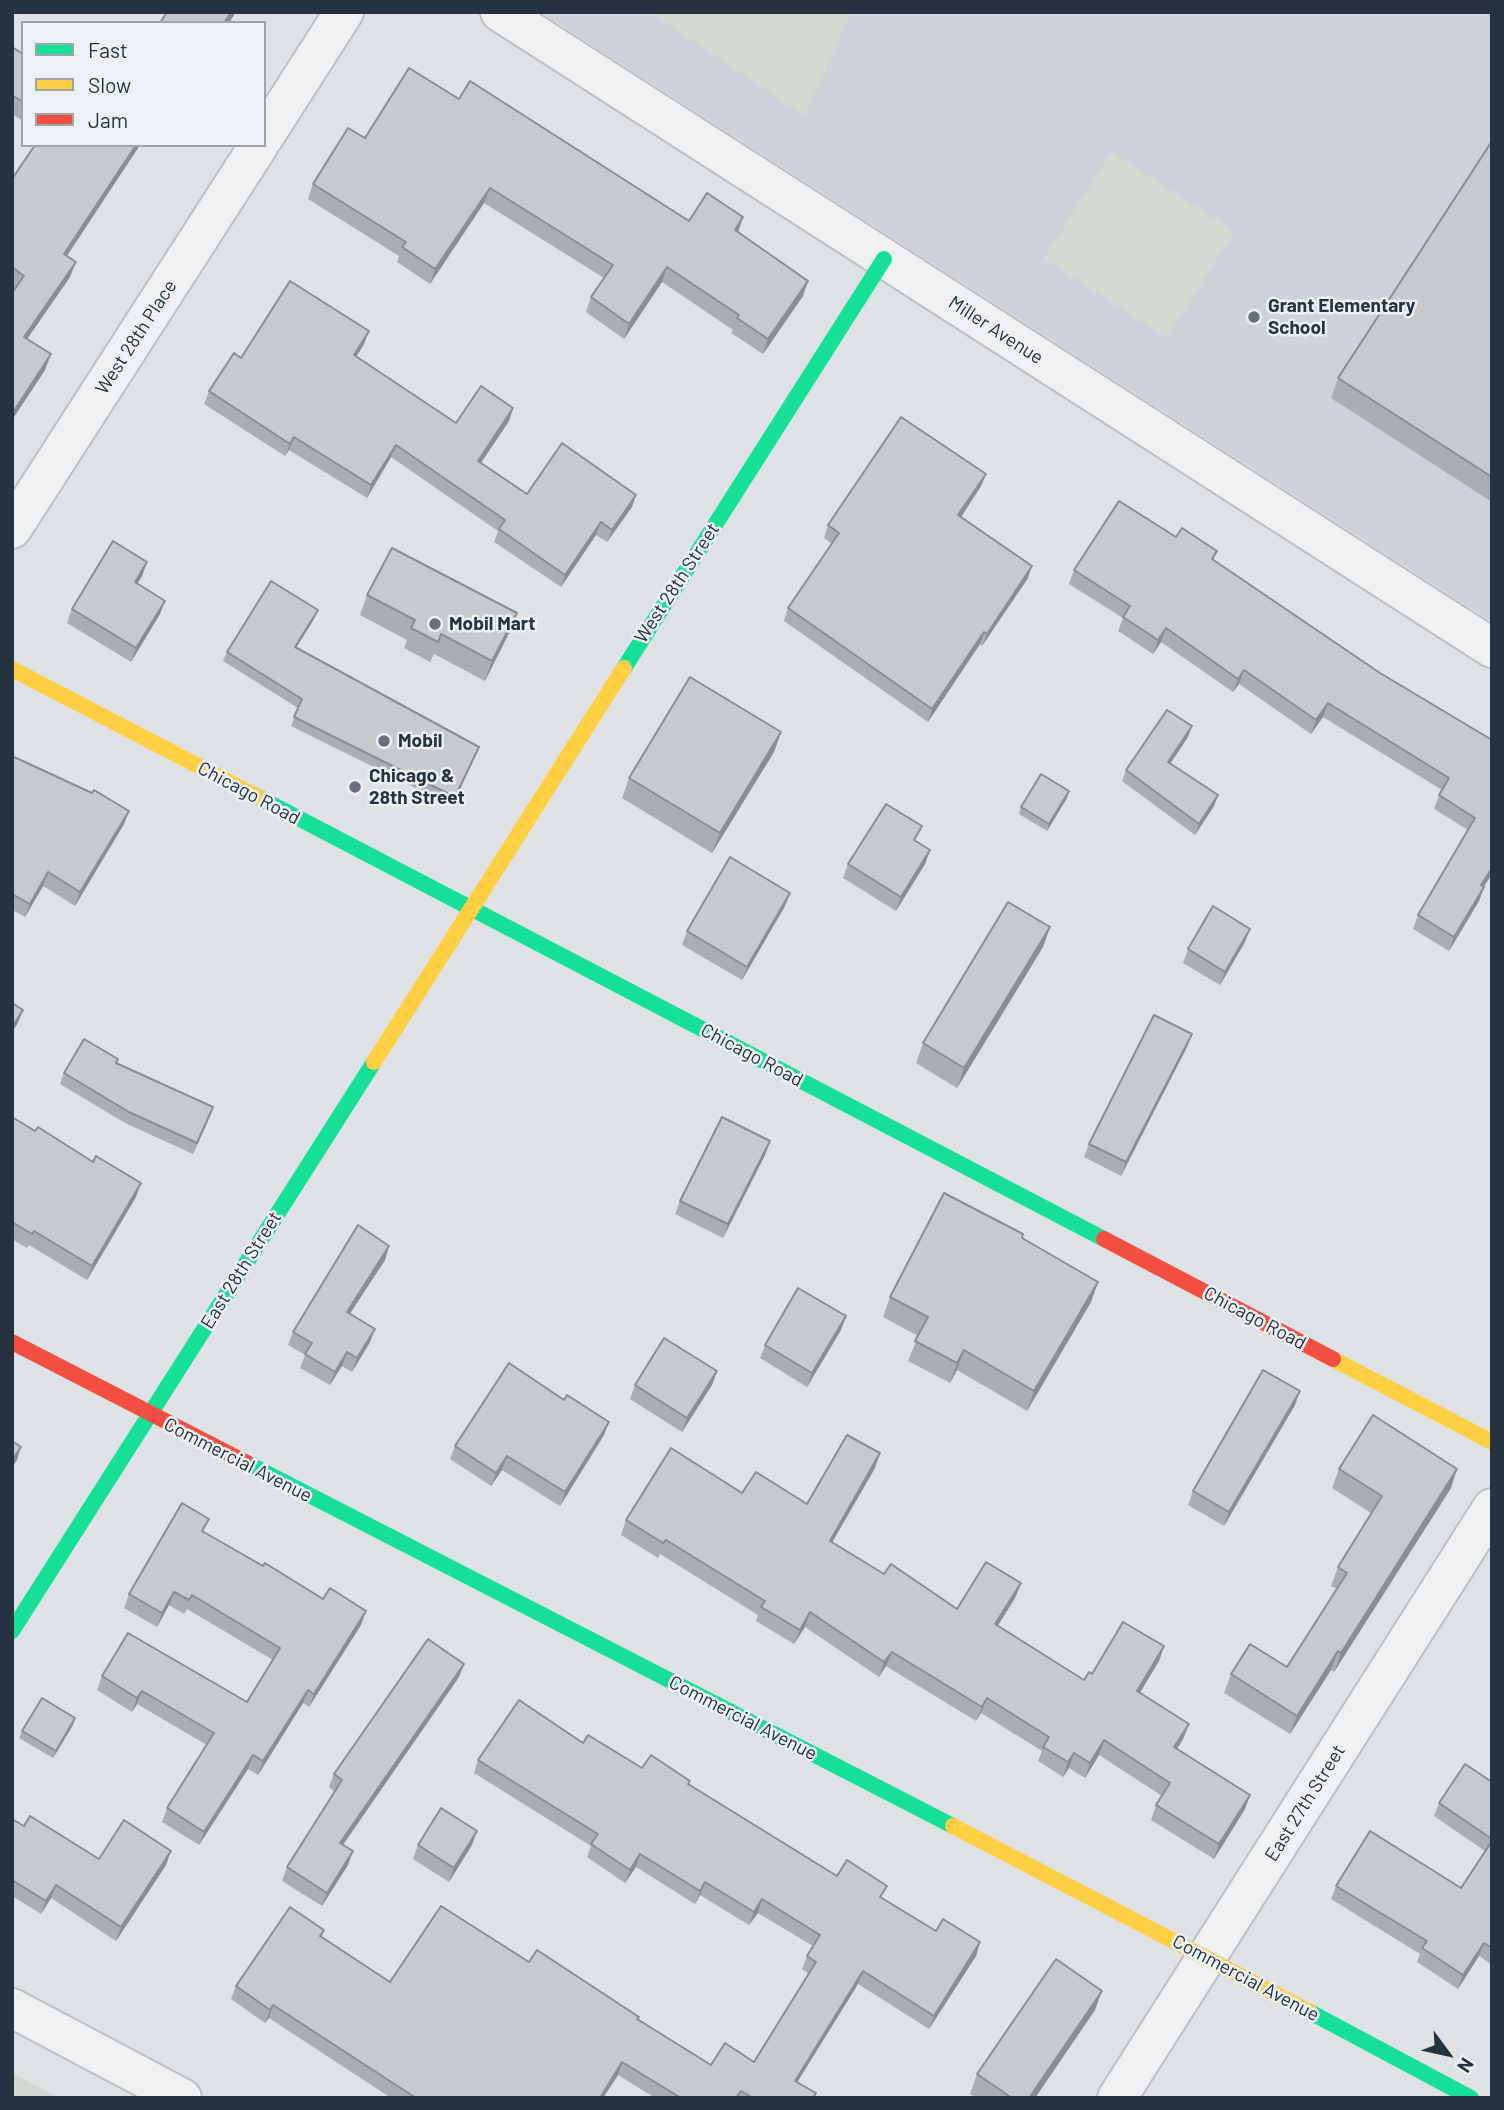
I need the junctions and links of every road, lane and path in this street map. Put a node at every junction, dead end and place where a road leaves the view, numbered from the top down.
1 (344, 12) edge
2 (500, 12) edge
3 (266, 133) edge
4 (258, 147) edge
5 (884, 259) junction
6 (12, 529) edge
7 (1492, 648) edge
8 (12, 669) edge
9 (469, 908) junction
10 (12, 1342) edge
11 (150, 1414) junction
12 (1492, 1441) edge
13 (1492, 1508) edge
14 (12, 1631) edge
15 (1208, 1957) junction
16 (12, 2008) edge
17 (182, 2098) edge
18 (1117, 2098) edge
19 (1471, 2098) edge

1 - 3 street
2 - 5 street, Miller Avenue
4 - 6 street, West 28th Place
5 - 7 street, Miller Avenue
5 - 9 street, West 28th Street
8 - 9 street, Chicago Road
9 - 11 street, East 28th Street
9 - 12 street, Chicago Road
10 - 11 street, Commercial Avenue
11 - 14 street, East 28th Street
11 - 15 street, Commercial Avenue
13 - 15 street, East 27th Street
15 - 18 street, East 27th Street
15 - 19 street, Commercial Avenue
16 - 17 street

